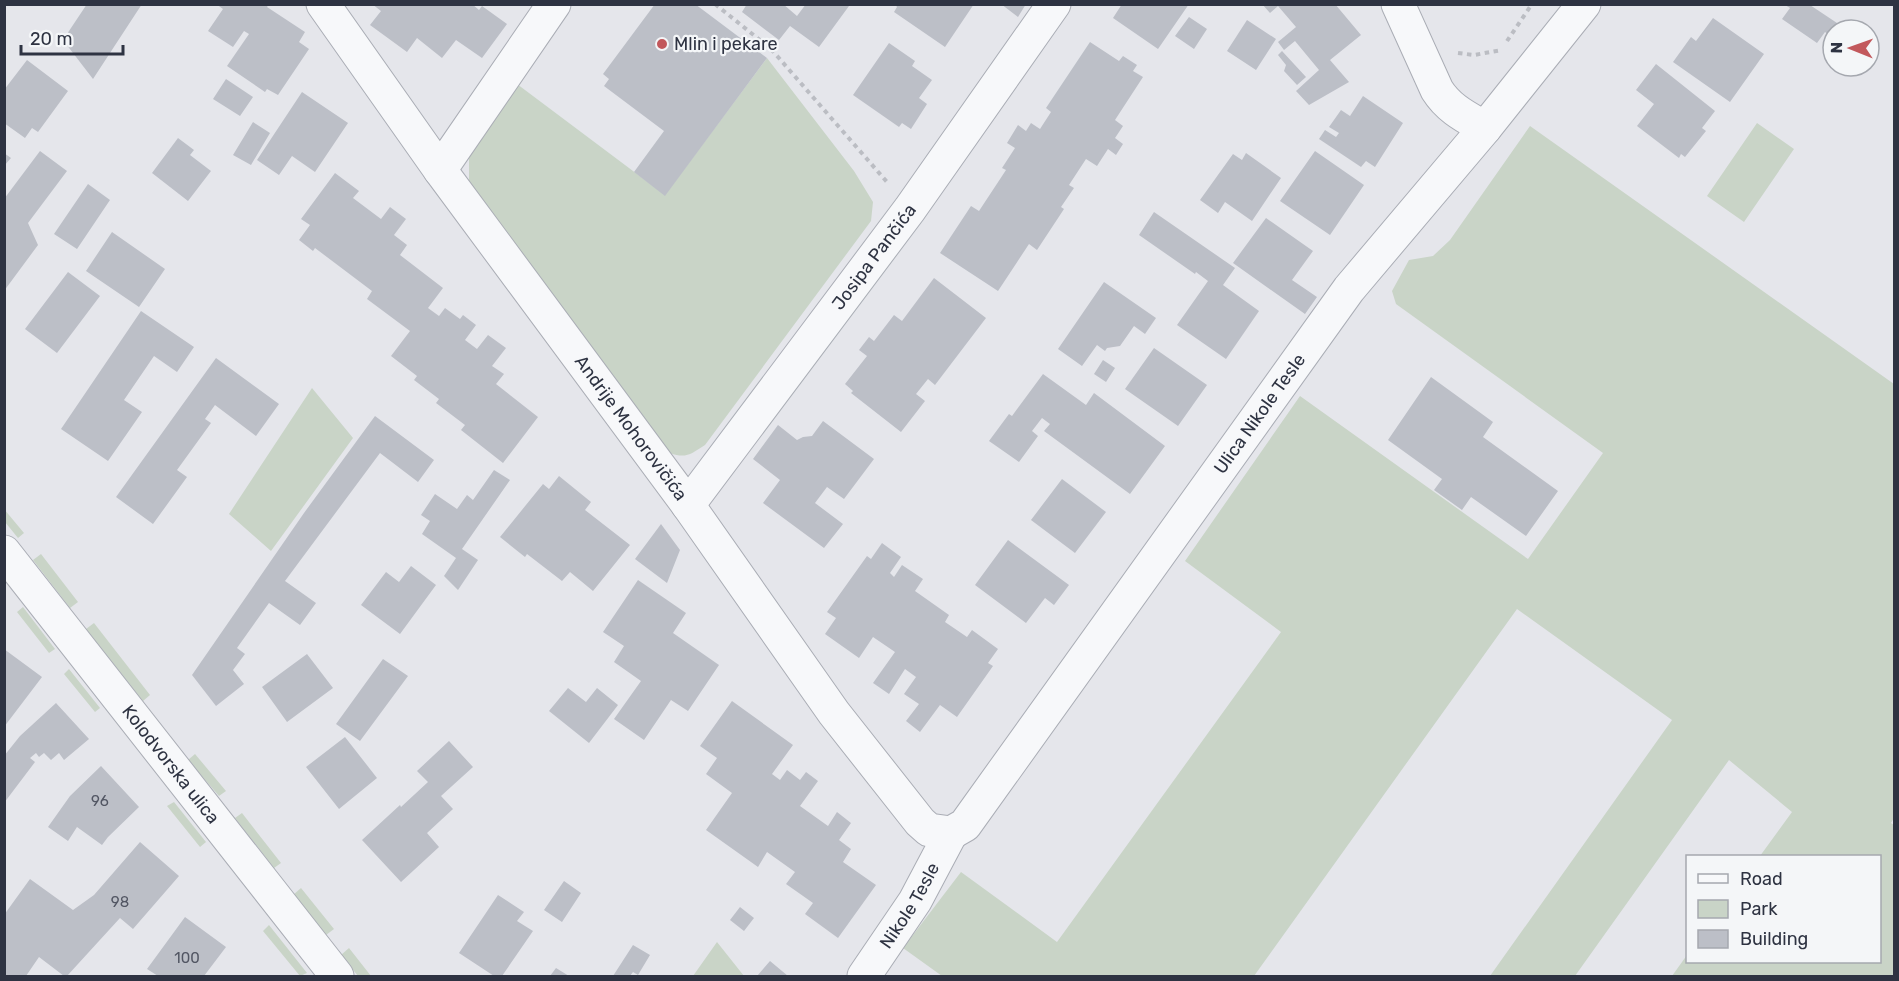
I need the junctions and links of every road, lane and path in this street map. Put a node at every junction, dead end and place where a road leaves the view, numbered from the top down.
1 (323, 4) edge
2 (554, 4) edge
3 (715, 4) edge
4 (1054, 4) edge
5 (1398, 4) edge
6 (1532, 4) edge
7 (1584, 4) edge
8 (1496, 56) dead end
9 (1485, 128) junction
10 (440, 170) junction
11 (910, 209) junction
12 (688, 504) junction
13 (4, 552) edge
14 (951, 833) junction
15 (337, 976) edge
16 (864, 976) edge

1 - 10 street, Andrije Mohorovičića
2 - 10 street
3 - 11 path
4 - 11 street, Josipa Pančića
5 - 9 street
6 - 8 path
7 - 9 street, Ulica Nikole Tesle
9 - 14 street, Ulica Nikole Tesle
10 - 12 street, Andrije Mohorovičića
11 - 12 street, Josipa Pančića
12 - 14 street, Andrije Mohorovičića
13 - 15 street, Kolodvorska ulica
14 - 16 street, Nikole Tesle

